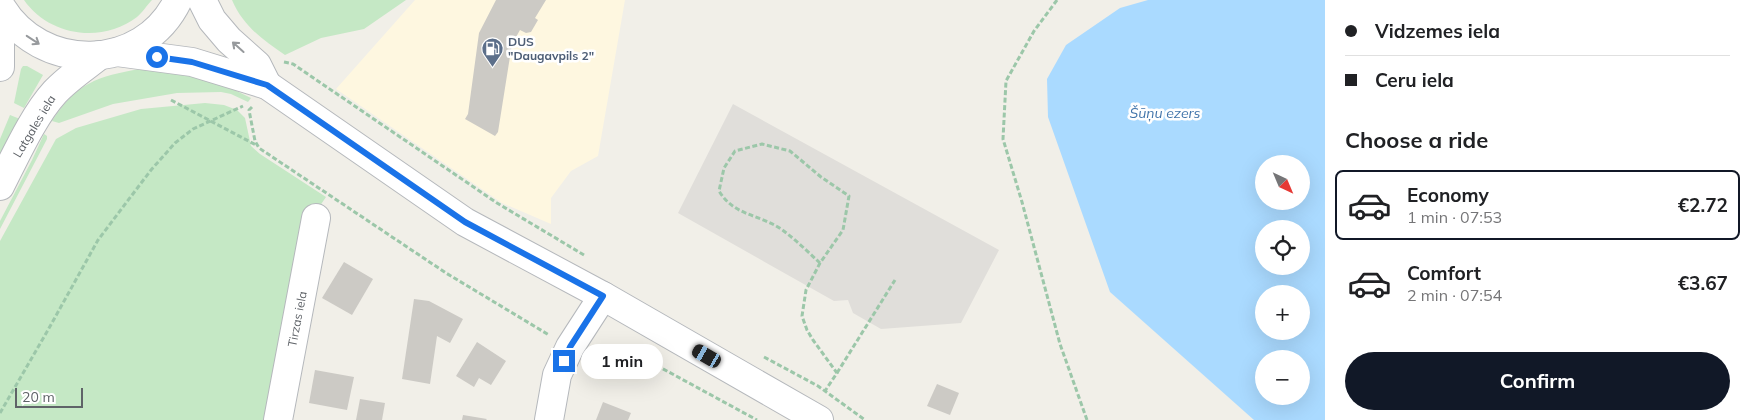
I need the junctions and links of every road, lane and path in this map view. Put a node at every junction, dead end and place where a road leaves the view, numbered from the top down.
1 (178, 0) edge
2 (202, 0) edge
3 (1057, 0) edge
4 (0, 5) edge
5 (0, 34) edge
6 (109, 54) junction
7 (284, 62) dead end
8 (0, 67) edge
9 (267, 85) junction
10 (171, 100) dead end
11 (243, 106) dead end
12 (250, 110) dead end
13 (211, 120) junction
14 (256, 145) junction
15 (0, 186) edge
16 (497, 203) dead end
17 (316, 218) dead end
18 (820, 263) junction
19 (895, 280) dead end
20 (603, 296) junction
21 (570, 347) junction
22 (837, 373) junction
23 (0, 413) edge
24 (815, 418) edge
25 (278, 420) edge
26 (549, 420) edge
27 (757, 420) edge
28 (1087, 420) edge

1 - 6 street
9 -> 2 street
3 - 28 path
4 -> 6 street
5 - 8 street
6 - 9 street
6 - 15 street, Latgales iela
7 - 16 path
9 - 20 street
10 - 13 path
11 - 13 path
12 - 14 path
13 - 14 path
13 - 23 path
14 - 21 path
17 - 25 street, Tirzas iela
18 - 18 path
18 - 22 path
19 - 22 path
20 - 21 street
20 - 24 street
21 - 26 street
21 - 27 path
22 - 24 path

